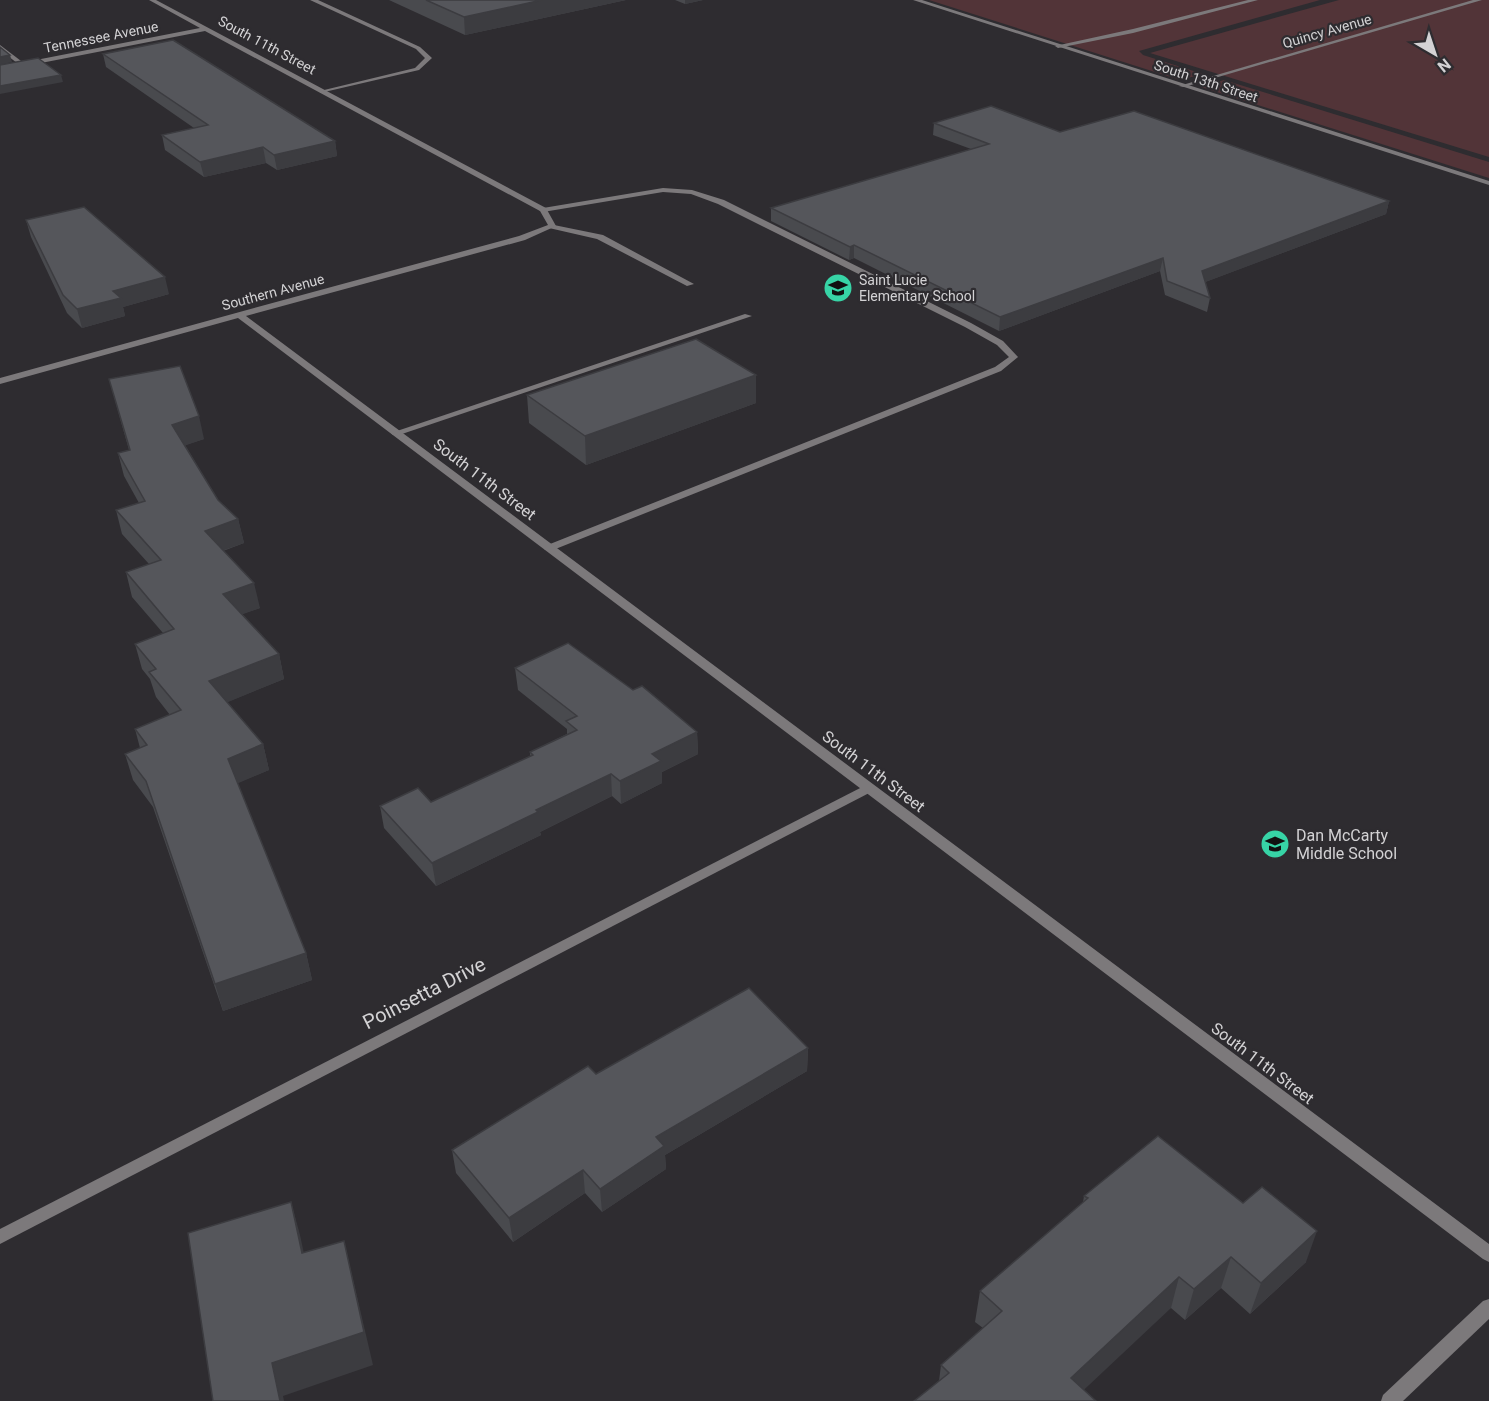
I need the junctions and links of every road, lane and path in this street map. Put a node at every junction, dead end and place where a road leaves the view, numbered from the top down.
1 (152, 0) edge
2 (313, 0) edge
3 (916, 0) edge
4 (1255, 0) edge
5 (1479, 0) edge
6 (206, 29) junction
7 (1058, 46) junction
8 (0, 47) edge
9 (23, 64) junction
10 (0, 69) edge
11 (1182, 86) junction
12 (322, 92) junction
13 (1489, 183) edge
14 (543, 210) junction
15 (552, 226) junction
16 (690, 284) dead end
17 (239, 315) junction
18 (748, 316) dead end
19 (0, 381) edge
20 (396, 433) junction
21 (549, 548) junction
22 (868, 788) junction
23 (0, 1237) edge
24 (1489, 1254) edge
25 (1489, 1307) edge
26 (1390, 1401) edge

1 - 6 street, South 11th Street
2 - 12 street
3 - 7 street, South 13th Street
4 - 7 street
5 - 11 street, Quincy Avenue
6 - 9 street, Tennessee Avenue
6 - 12 street, South 11th Street
7 - 11 street, South 13th Street
8 - 9 street
9 - 10 street, Tennessee Avenue
11 - 13 street, South 13th Street
12 - 14 street, South 11th Street
14 - 15 street
14 - 21 street
15 - 16 street
15 - 17 street, Southern Avenue
17 - 19 street, Southern Avenue
17 - 20 street, South 11th Street
18 - 20 street
20 - 21 street, South 11th Street
21 - 22 street, South 11th Street
22 - 23 street, Poinsetta Drive
22 - 24 street, South 11th Street
25 - 26 street

